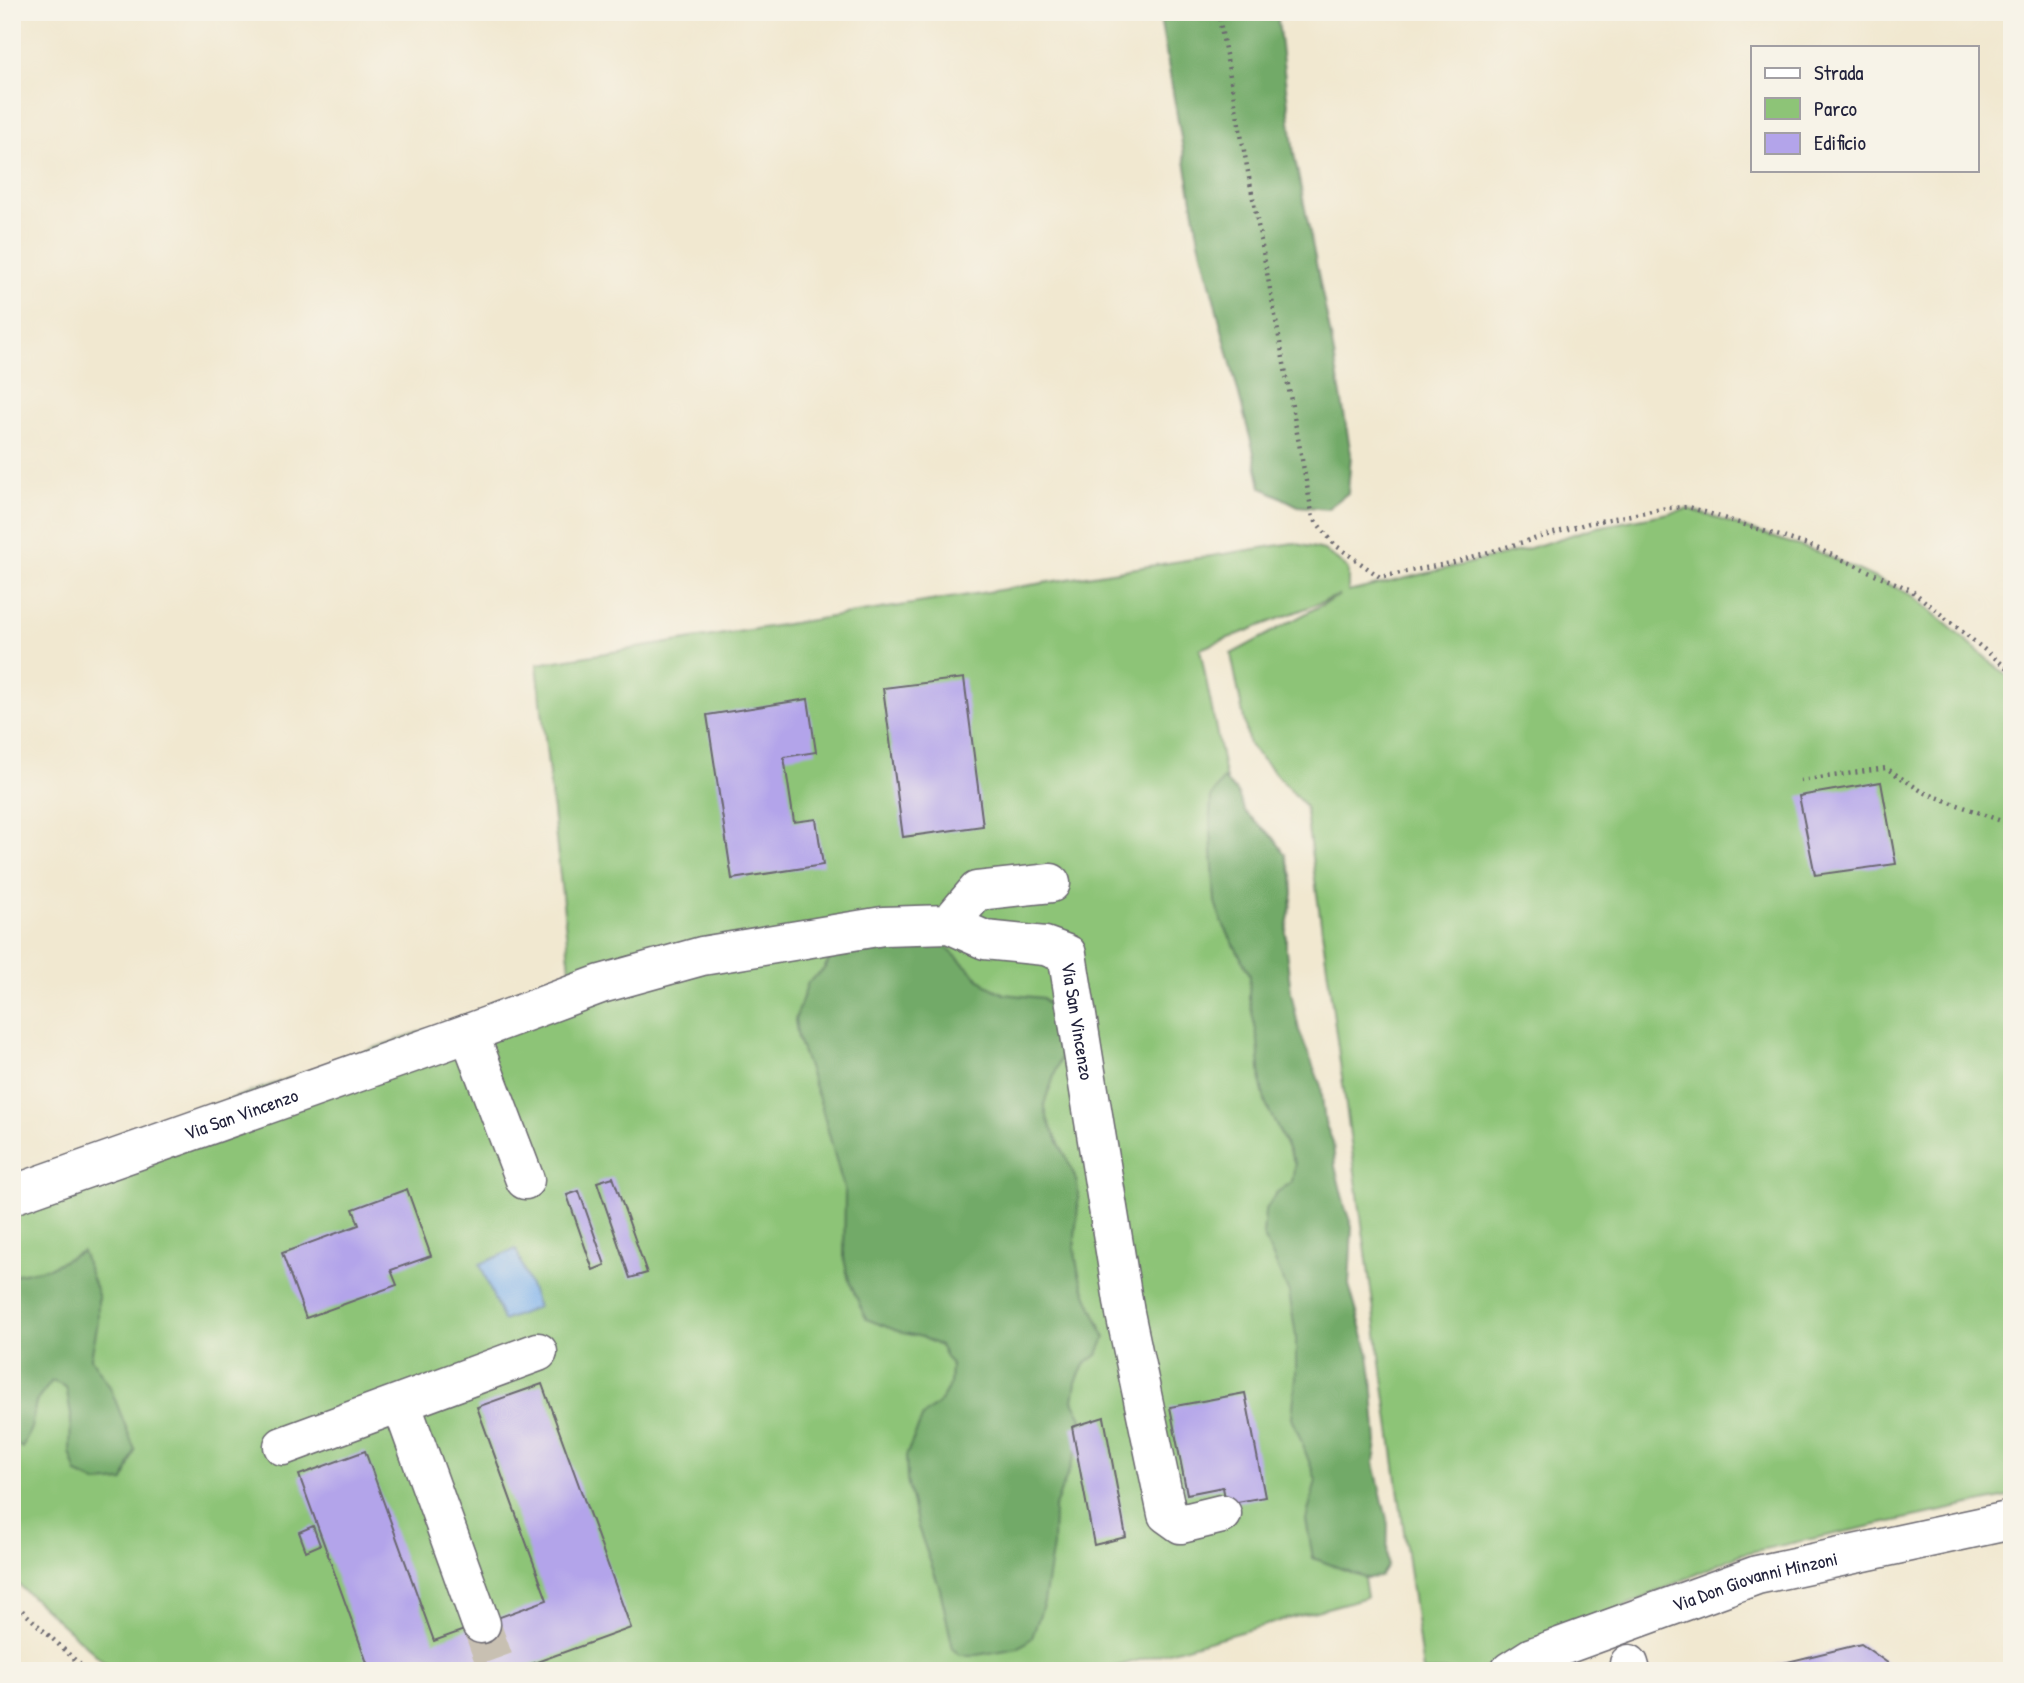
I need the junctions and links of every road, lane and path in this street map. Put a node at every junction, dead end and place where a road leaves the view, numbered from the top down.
1 (1218, 12) edge
2 (2012, 672) edge
3 (1800, 781) dead end
4 (2012, 825) edge
5 (1051, 883) dead end
6 (949, 924) junction
7 (469, 1033) junction
8 (525, 1180) dead end
9 (12, 1195) edge
10 (538, 1352) dead end
11 (401, 1403) junction
12 (283, 1446) dead end
13 (1222, 1514) dead end
14 (2012, 1520) edge
15 (12, 1601) edge
16 (481, 1624) tunnel mouth
17 (87, 1671) edge
18 (1510, 1671) edge

1 - 2 path
3 - 4 path
5 - 6 street
6 - 7 street, Via San Vincenzo
6 - 13 street, Via San Vincenzo
7 - 8 street
7 - 9 street, Via San Vincenzo
10 - 11 street
11 - 12 street
11 - 16 street
14 - 18 street, Via Don Giovanni Minzoni
15 - 17 path

